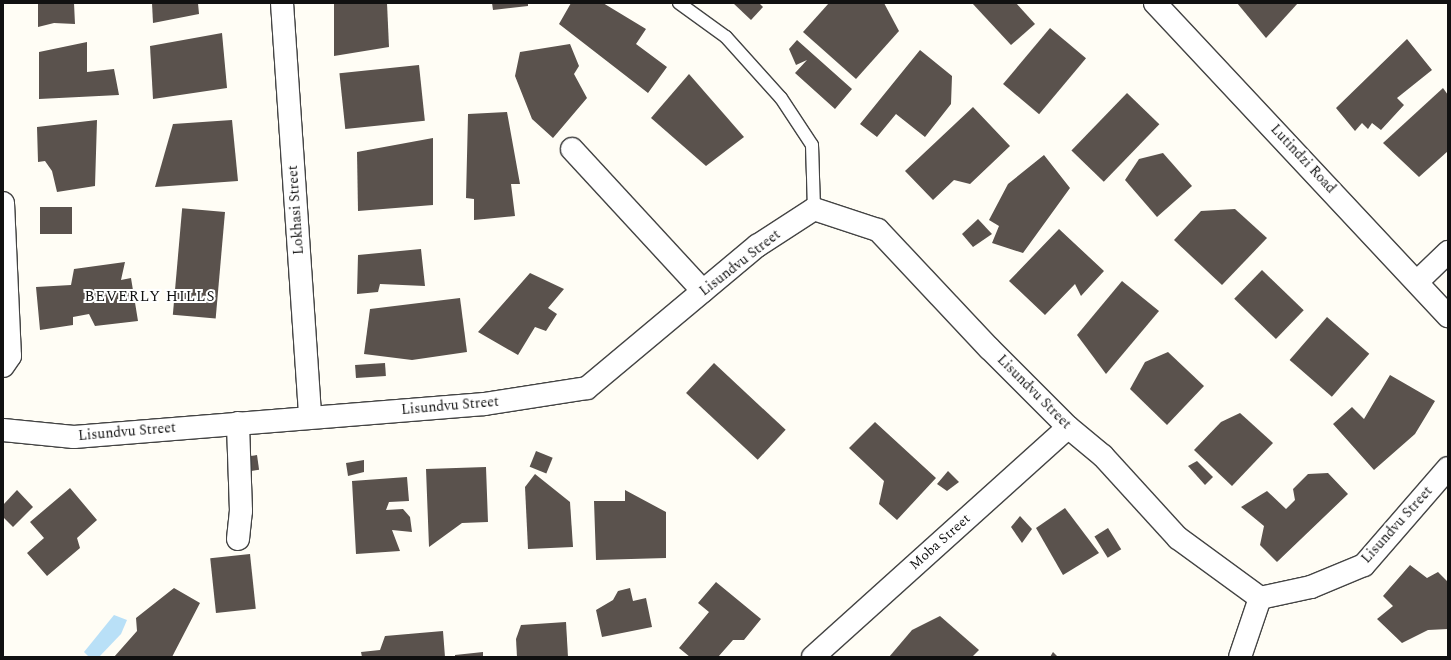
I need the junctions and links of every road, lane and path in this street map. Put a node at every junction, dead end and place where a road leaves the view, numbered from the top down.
1 (282, 3) edge
2 (679, 3) edge
3 (1155, 3) edge
4 (572, 149) dead end
5 (3, 203) edge
6 (814, 209) junction
7 (1448, 252) edge
8 (1418, 280) junction
9 (703, 291) junction
10 (1448, 316) edge
11 (3, 366) edge
12 (310, 417) junction
13 (238, 423) junction
14 (1068, 427) junction
15 (3, 430) edge
16 (1448, 468) edge
17 (238, 539) dead end
18 (1260, 598) junction
19 (813, 657) edge
20 (1240, 657) edge

1 - 12 street, Lokhasi Street
2 - 6 lane
3 - 8 street, Lutindzi Road
4 - 9 street
5 - 11 street
6 - 9 street, Lisundvu Street
6 - 14 street, Lisundvu Street
7 - 8 street
8 - 10 street, Lutindzi Road
9 - 12 street, Lisundvu Street
12 - 13 street, Lisundvu Street
13 - 15 street, Lisundvu Street
13 - 17 street
14 - 18 street, Lisundvu Street
14 - 19 street, Moba Street
16 - 18 street, Lisundvu Street
18 - 20 street

